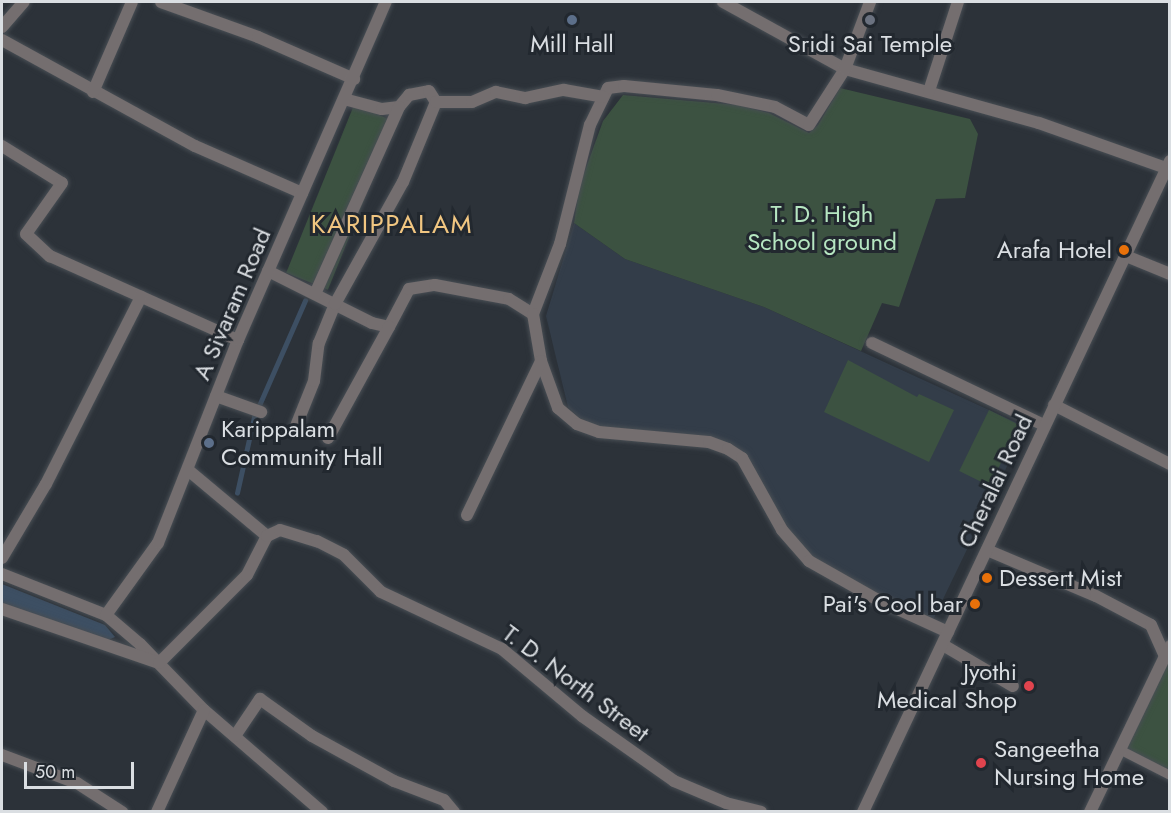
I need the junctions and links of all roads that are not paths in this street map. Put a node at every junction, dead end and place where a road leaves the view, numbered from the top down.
1 (24, 2) edge
2 (132, 2) edge
3 (161, 2) edge
4 (386, 2) edge
5 (723, 2) edge
6 (870, 2) edge
7 (958, 2) edge
8 (2, 27) edge
9 (2, 40) edge
10 (845, 69) junction
11 (354, 79) junction
12 (929, 91) junction
13 (93, 92) junction
14 (603, 97) junction
15 (344, 99) junction
16 (436, 102) junction
17 (399, 107) junction
18 (2, 146) edge
19 (1168, 165) edge
20 (302, 193) junction
21 (1126, 256) junction
22 (268, 271) junction
23 (1170, 274) edge
24 (315, 294) junction
25 (141, 297) junction
26 (335, 304) junction
27 (533, 314) junction
28 (389, 327) junction
29 (238, 340) junction
30 (872, 343) dead end
31 (540, 361) junction
32 (216, 396) junction
33 (1054, 405) junction
34 (257, 411) dead end
35 (1044, 425) junction
36 (296, 426) dead end
37 (328, 438) dead end
38 (1170, 464) edge
39 (188, 470) junction
40 (467, 515) dead end
41 (267, 536) junction
42 (987, 550) junction
43 (2, 558) edge
44 (2, 574) edge
45 (2, 609) edge
46 (106, 615) junction
47 (948, 632) junction
48 (943, 645) junction
49 (1167, 651) edge
50 (159, 663) junction
51 (1013, 686) dead end
52 (204, 710) junction
53 (235, 736) junction
54 (1119, 749) junction
55 (2, 755) edge
56 (1170, 775) edge
57 (122, 812) edge
58 (157, 812) edge
59 (322, 812) edge
60 (454, 812) edge
61 (761, 812) edge
62 (863, 812) edge
63 (1090, 812) edge

1 - 8 street
2 - 13 street
3 - 11 street
4 - 11 street, A Sivaram Road
5 - 10 street
6 - 10 street
7 - 12 street
9 - 13 street
10 - 12 street
10 - 14 street
11 - 15 street, A Sivaram Road
12 - 19 street
13 - 20 street
14 - 16 street
14 - 27 street
15 - 17 street
15 - 20 street, A Sivaram Road
16 - 17 street
16 - 26 street
17 - 24 street
18 - 25 street
19 - 21 street, Cheralai Road
20 - 22 street, A Sivaram Road
21 - 23 street
21 - 33 street, Cheralai Road
22 - 24 street
22 - 29 street, A Sivaram Road
24 - 26 street
25 - 29 street
25 - 43 street
26 - 28 street
26 - 36 street
27 - 28 street
27 - 31 street
28 - 37 street
29 - 32 street, A Sivaram Road
30 - 35 street
31 - 40 street
31 - 47 street
32 - 34 street
32 - 39 street, A Sivaram Road
33 - 35 street, Cheralai Road
33 - 38 street
35 - 42 street, Cheralai Road
39 - 41 street
39 - 46 street, A Sivaram Road
41 - 50 street
41 - 61 street, T. D. North Street
42 - 47 street, Cheralai Road
42 - 49 street
44 - 46 street
45 - 50 street
46 - 50 street
47 - 48 street, Cheralai Road
48 - 51 street
48 - 62 street, Cheralai Road
49 - 54 street
50 - 52 street
52 - 53 street
52 - 58 street
53 - 59 street
53 - 60 street
54 - 56 street
54 - 63 street
55 - 57 street

